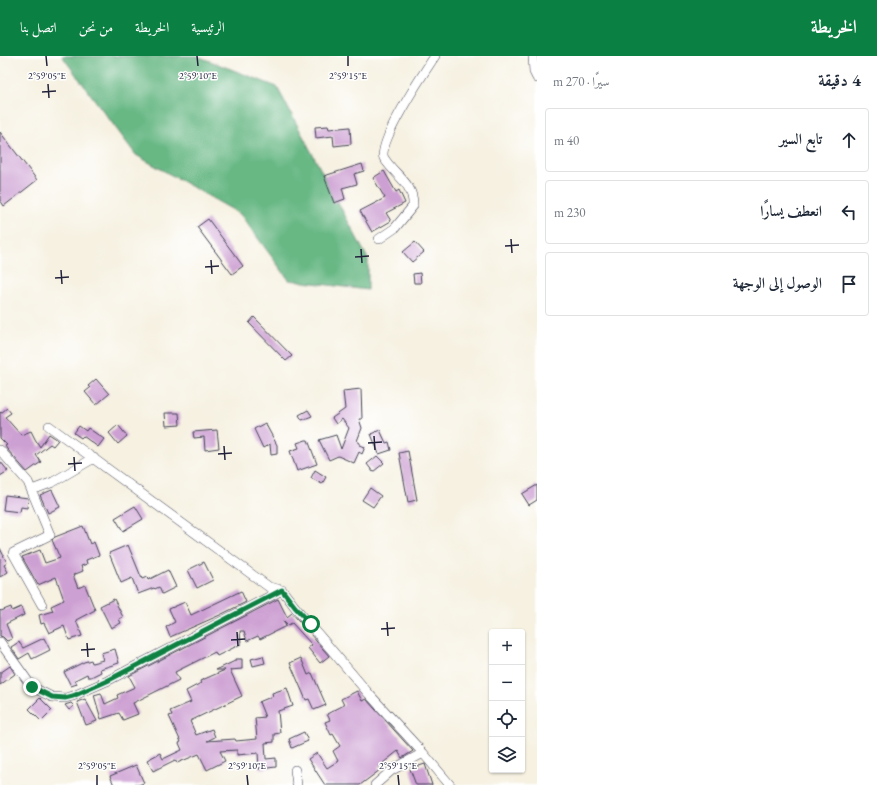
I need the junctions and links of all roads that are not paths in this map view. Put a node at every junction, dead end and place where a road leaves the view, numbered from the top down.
1 (435, 56) edge
2 (533, 56) edge
3 (537, 78) edge
4 (379, 239) dead end
5 (49, 426) dead end
6 (0, 450) edge
7 (94, 458) junction
8 (32, 490) junction
9 (282, 590) junction
10 (42, 605) dead end
11 (0, 642) edge
12 (423, 753) junction
13 (295, 770) dead end
14 (297, 785) edge
15 (375, 785) edge
16 (450, 785) edge

1 - 4 street
2 - 3 street
5 - 7 street
6 - 8 street
7 - 8 street
7 - 9 street
8 - 10 street
9 - 11 street
9 - 12 street
12 - 15 street
12 - 16 street
13 - 14 street

